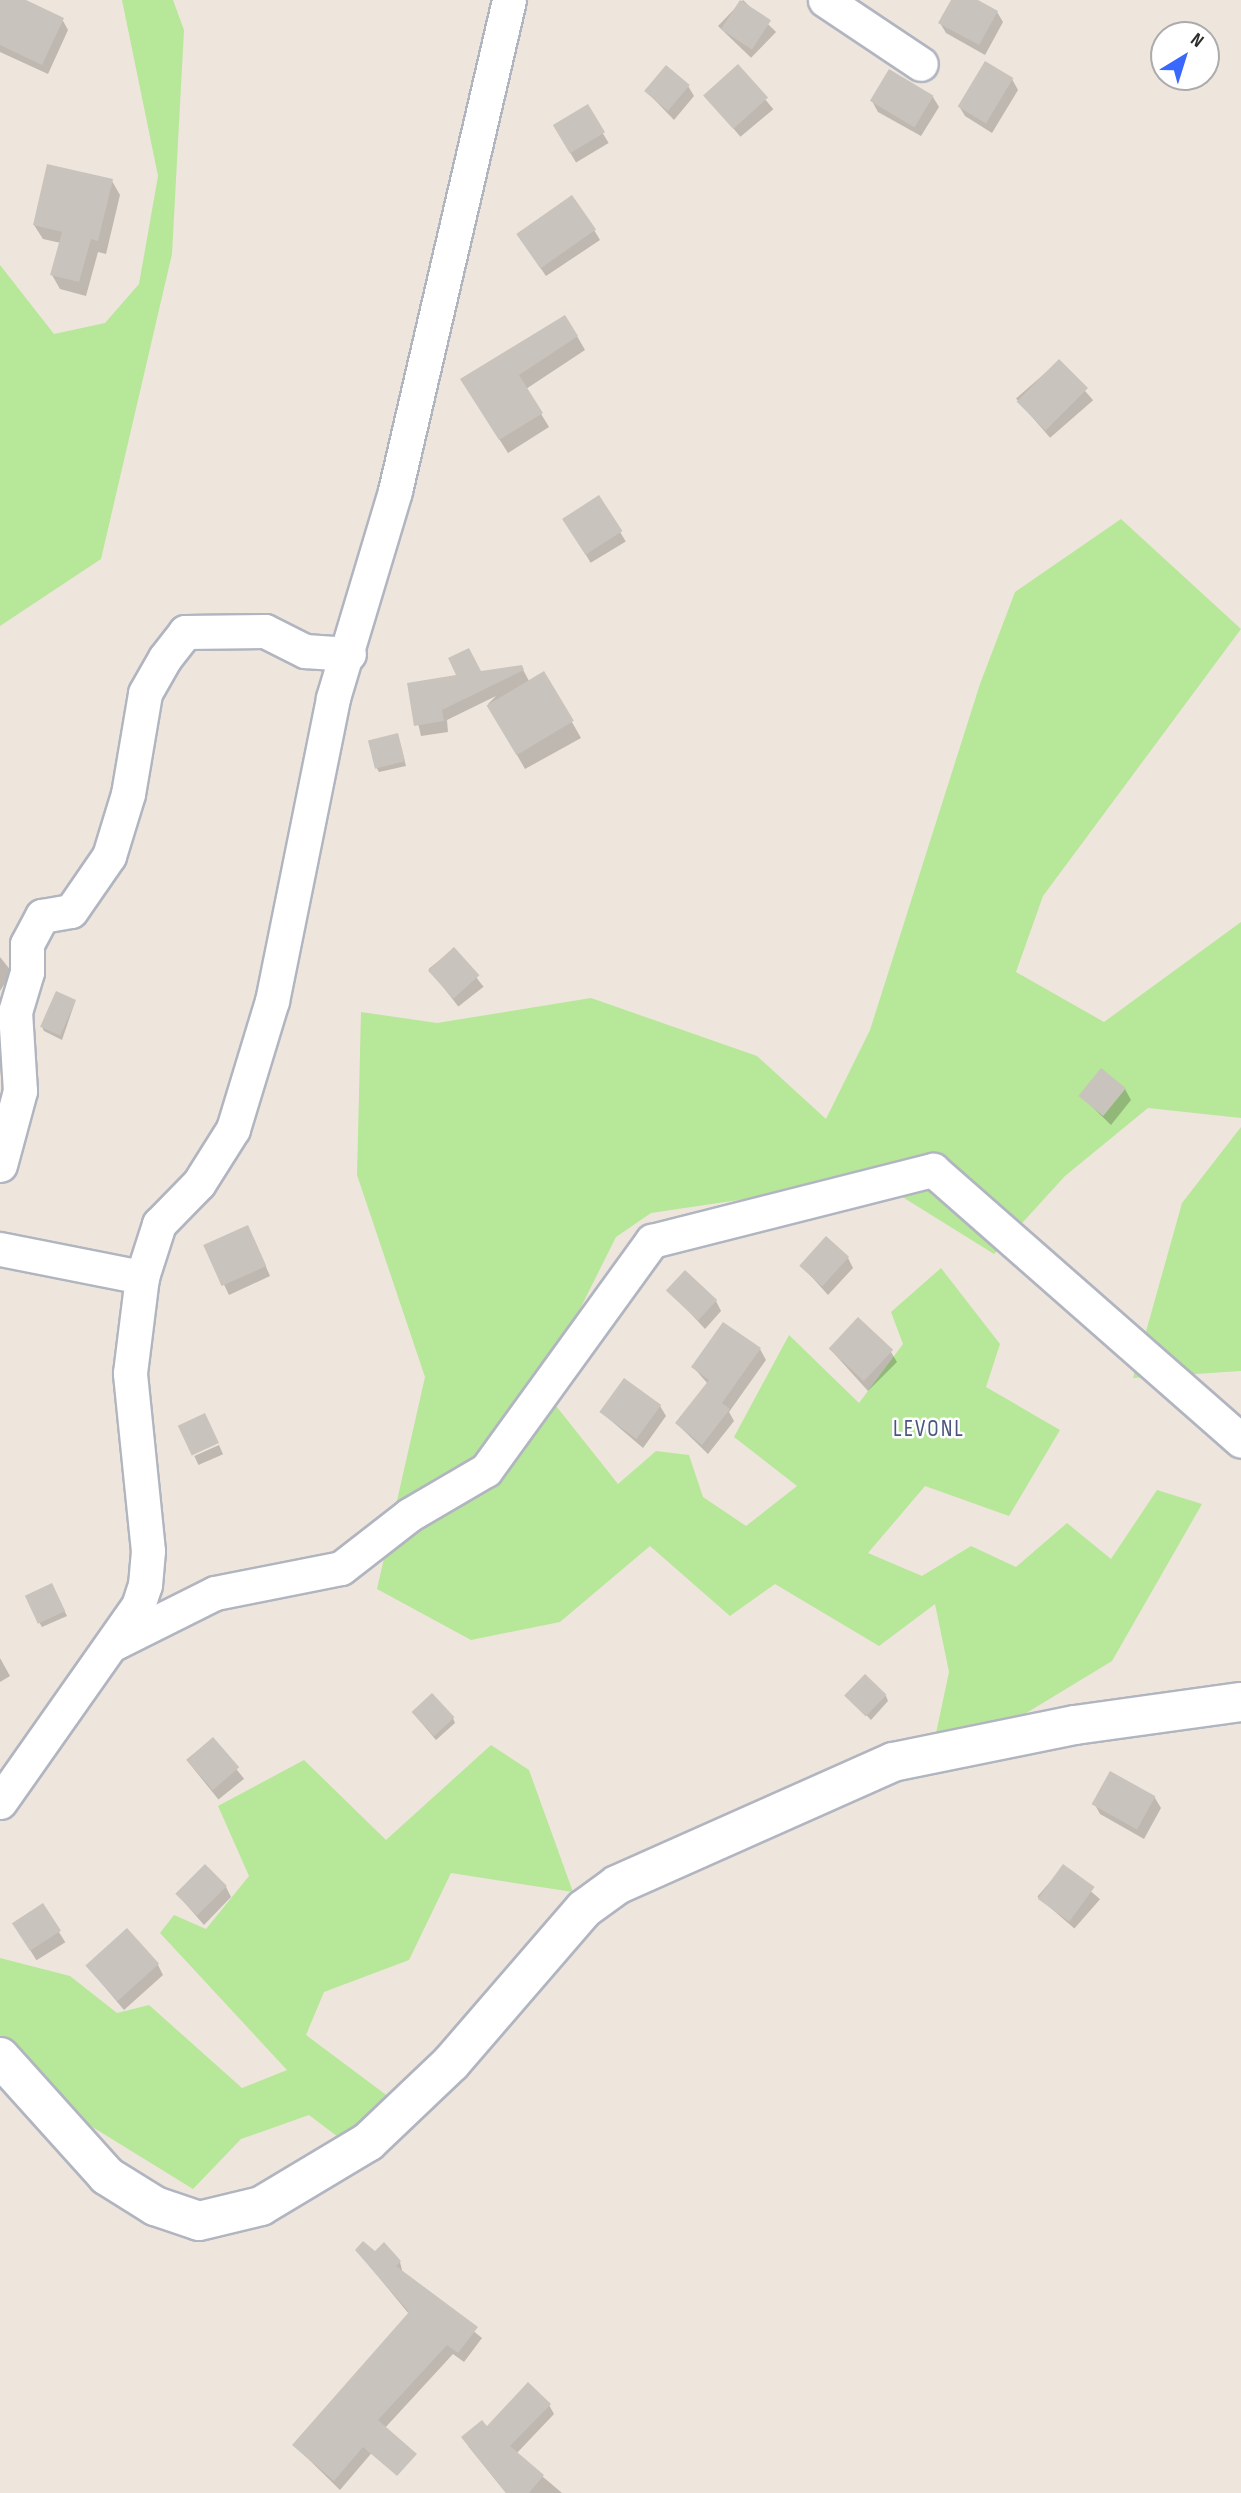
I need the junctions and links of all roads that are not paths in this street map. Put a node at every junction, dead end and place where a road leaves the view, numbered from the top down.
1 (509, 0) edge
2 (825, 0) edge
3 (921, 64) dead end
4 (349, 654) junction
5 (0, 1165) edge
6 (0, 1249) edge
7 (142, 1277) junction
8 (1241, 1441) edge
9 (109, 1646) junction
10 (1241, 1702) edge
11 (0, 1802) edge
12 (0, 2057) edge

1 - 4 street
2 - 3 street
4 - 5 street
4 - 7 street
6 - 7 street
7 - 9 street
8 - 9 street
9 - 11 street
10 - 12 street

